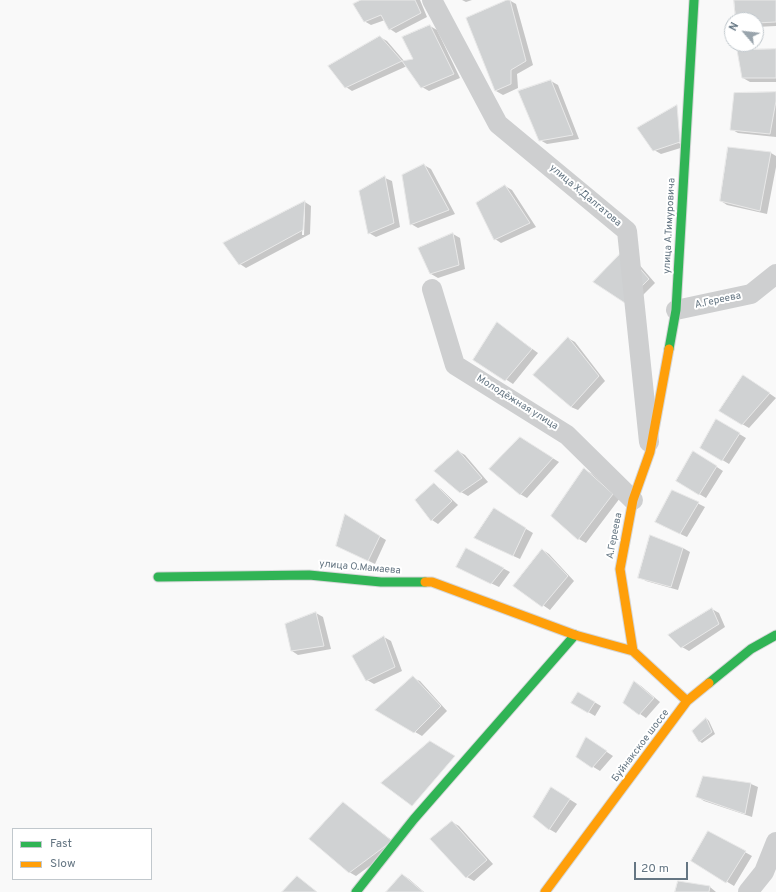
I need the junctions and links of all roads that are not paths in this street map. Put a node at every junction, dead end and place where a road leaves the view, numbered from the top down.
1 (432, 0) edge
2 (694, 0) edge
3 (776, 274) edge
4 (432, 289) dead end
5 (676, 310) junction
6 (650, 452) junction
7 (633, 500) junction
8 (158, 577) dead end
9 (575, 635) junction
10 (776, 635) edge
11 (633, 651) junction
12 (687, 701) junction
13 (776, 842) edge
14 (751, 891) edge
15 (356, 892) edge
16 (545, 892) edge

1 - 6 street, улица Х.Далгатова
2 - 5 street, улица А.Тимуровича
3 - 5 street, А.Гереева
4 - 7 street, Молодёжная улица
5 - 6 street, улица А.Тимуровича
6 - 7 street, A.Гереева
7 - 11 street, A.Гереева
8 - 9 street, улица О.Мамаева
9 - 11 street, улица О.Мамаева
9 - 15 street
10 - 12 street, Буйнакское шоссе
11 - 12 street
12 - 16 street, Буйнакское шоссе
13 - 14 street

